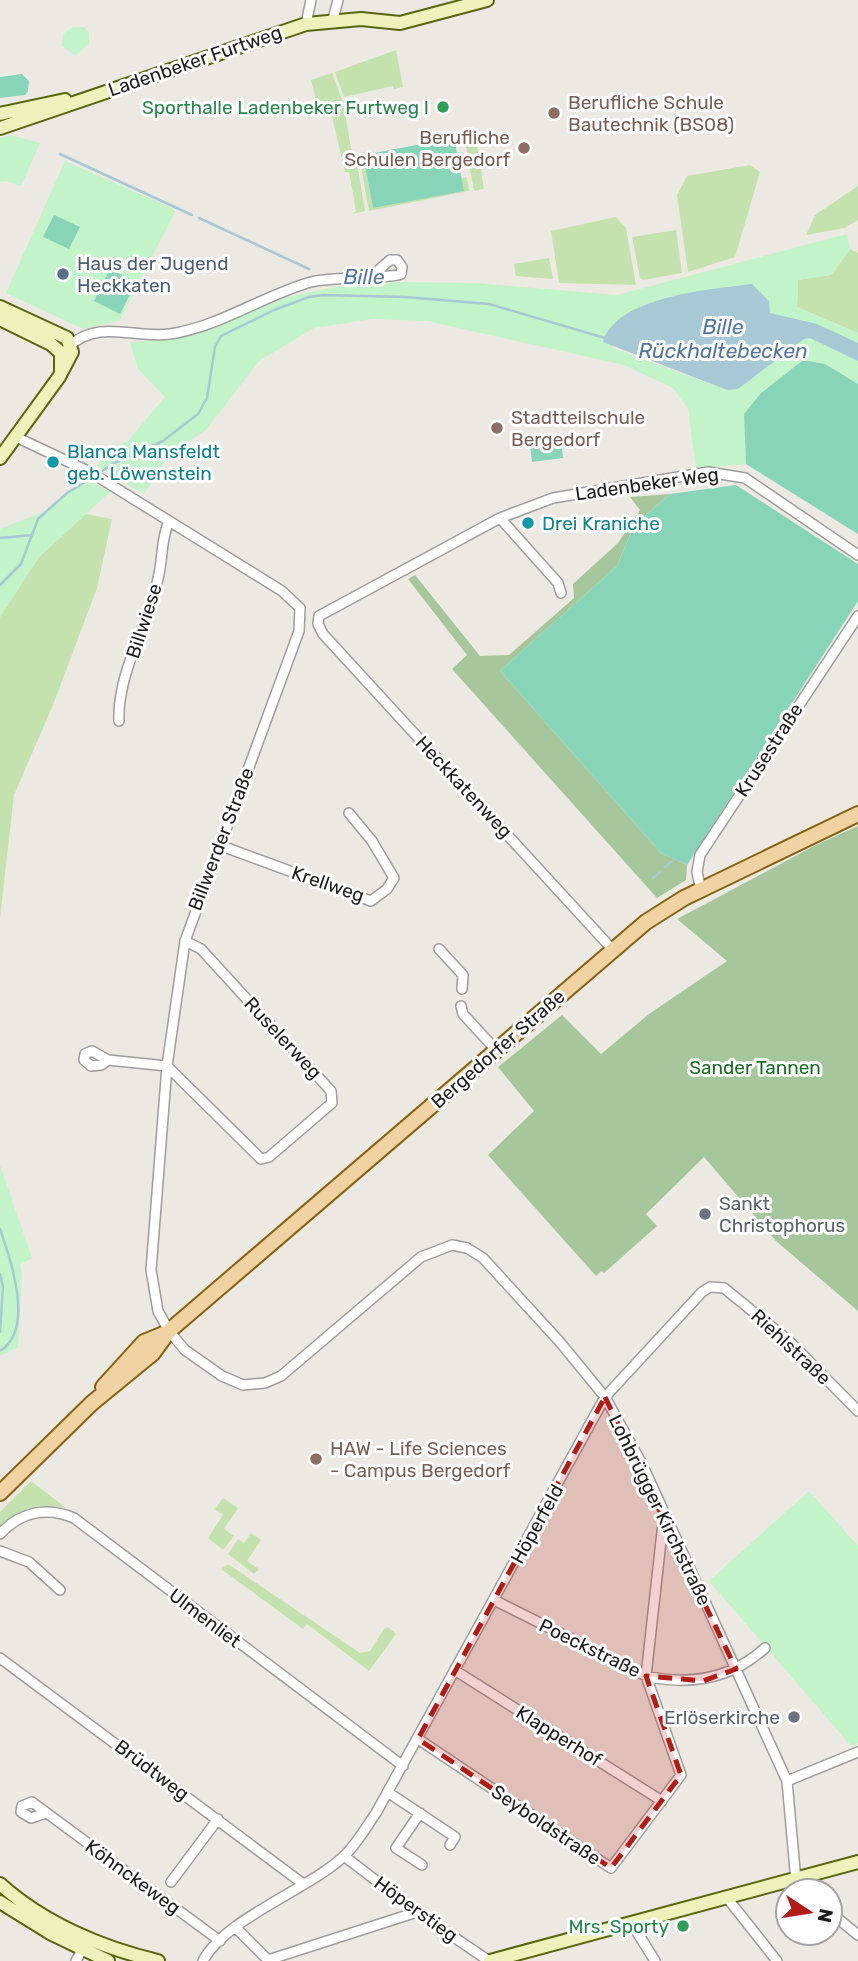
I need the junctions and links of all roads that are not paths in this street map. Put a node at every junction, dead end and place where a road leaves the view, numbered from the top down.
1 (311, 0) edge
2 (338, 0) edge
3 (487, 0) edge
4 (333, 19) junction
5 (306, 24) junction
6 (83, 98) junction
7 (0, 114) edge
8 (0, 128) edge
9 (373, 275) dead end
10 (2, 314) edge
11 (71, 344) junction
12 (61, 354) junction
13 (59, 377) junction
14 (16, 437) junction
15 (0, 458) edge
16 (500, 517) junction
17 (169, 521) junction
18 (858, 555) edge
19 (561, 593) dead end
20 (858, 616) edge
21 (318, 622) joint
22 (119, 721) dead end
23 (349, 813) dead end
24 (858, 814) edge
25 (219, 845) junction
26 (701, 890) junction
27 (185, 941) junction
28 (439, 949) dead end
29 (613, 950) junction
30 (462, 989) dead end
31 (461, 1006) dead end
32 (496, 1050) junction
33 (108, 1059) dead end
34 (167, 1066) junction
35 (720, 1287) joint
36 (169, 1332) junction
37 (605, 1397) junction
38 (858, 1411) edge
39 (0, 1493) edge
40 (664, 1513) junction
41 (0, 1534) edge
42 (0, 1551) edge
43 (60, 1590) dead end
44 (494, 1601) junction
45 (765, 1648) dead end
46 (0, 1658) edge
47 (736, 1669) junction
48 (456, 1671) junction
49 (646, 1676) junction
50 (418, 1739) junction
51 (858, 1752) edge
52 (403, 1766) junction
53 (787, 1781) junction
54 (388, 1793) junction
55 (662, 1801) junction
56 (46, 1813) dead end
57 (420, 1813) junction
58 (218, 1819) junction
59 (450, 1845) dead end
60 (344, 1856) junction
61 (858, 1862) edge
62 (422, 1865) dead end
63 (802, 1877) edge
64 (820, 1877) edge
65 (171, 1882) dead end
66 (302, 1883) junction
67 (0, 1884) edge
68 (774, 1890) edge
69 (728, 1899) junction
70 (0, 1902) edge
71 (417, 1912) junction
72 (632, 1924) junction
73 (844, 1924) edge
74 (236, 1928) junction
75 (858, 1936) edge
76 (220, 1941) junction
77 (82, 1949) edge
78 (108, 1961) edge
79 (158, 1961) edge
80 (203, 1961) edge
81 (490, 1961) edge
82 (655, 1961) edge
83 (777, 1961) edge

1 - 5 street, Ladenbeker Furtweg
2 - 4 street
3 - 4 street, Ladenbeker Furtweg
4 - 5 street, Ladenbeker Furtweg
5 - 6 street, Ladenbeker Furtweg
6 - 7 street, Ladenbeker Furtweg
6 - 8 street, Ladenbeker Furtweg
9 - 11 street
10 - 11 street
10 - 12 street
11 - 12 street
11 - 13 street
12 - 13 street
13 - 14 street
14 - 15 street
14 - 17 street
16 - 18 street, Ladenbeker Weg
16 - 19 street
16 - 21 street, Ladenbeker Weg
17 - 22 street, Billwiese
17 - 25 street, Billwerder Straße
20 - 26 street, Krusestraße
21 - 29 street, Heckkatenweg
23 - 25 street, Krellweg
24 - 26 main road, Bergedorfer Straße
25 - 27 street, Billwerder Straße
26 - 29 main road, Bergedorfer Straße
27 - 34 street, Billwerder Straße
27 - 34 street, Ruselerweg
28 - 30 street
29 - 32 main road, Bergedorfer Straße
31 - 32 street
32 - 36 main road, Bergedorfer Straße
33 - 34 street
34 - 36 street, Billwerder Straße
35 - 37 street, Höperfeld
35 - 38 street, Riehlstraße
36 - 37 street, Lohbrügger Kirchstraße
36 - 39 main road, Bergedorfer Straße
37 - 40 street, Lohbrügger Kirchstraße
37 - 44 street, Höperfeld
40 - 47 street, Lohbrügger Kirchstraße
40 - 49 street
41 - 52 street, Ulmenliet
42 - 43 street
44 - 48 street, Höperfeld
44 - 49 street, Poeckstraße
45 - 47 street, Poeckstraße
46 - 58 street, Brüdtweg
47 - 49 street, Poeckstraße
47 - 53 street, Lohbrügger Kirchstraße
48 - 50 street, Höperfeld
48 - 55 street, Klapperhof
49 - 55 street, Seyboldstraße
50 - 52 street, Höperfeld
50 - 55 street, Seyboldstraße
51 - 53 street
52 - 54 street, Höperfeld
53 - 63 street, Lohbrügger Kirchstraße
54 - 57 street
54 - 60 street, Höperfeld
56 - 76 street, Köhnckeweg
57 - 59 street
57 - 62 street
58 - 65 street
58 - 66 street, Brüdtweg
60 - 66 street, Höperfeld
60 - 71 street, Höperstieg
61 - 64 street
66 - 74 street, Höperfeld
67 - 77 street
68 - 69 street
69 - 72 street
69 - 83 street
70 - 77 street
71 - 74 street
71 - 81 street, Höperstieg
72 - 81 street
72 - 82 street
73 - 75 street
74 - 76 street, Höperfeld
76 - 80 street, Höperfeld
77 - 78 street
77 - 79 street

